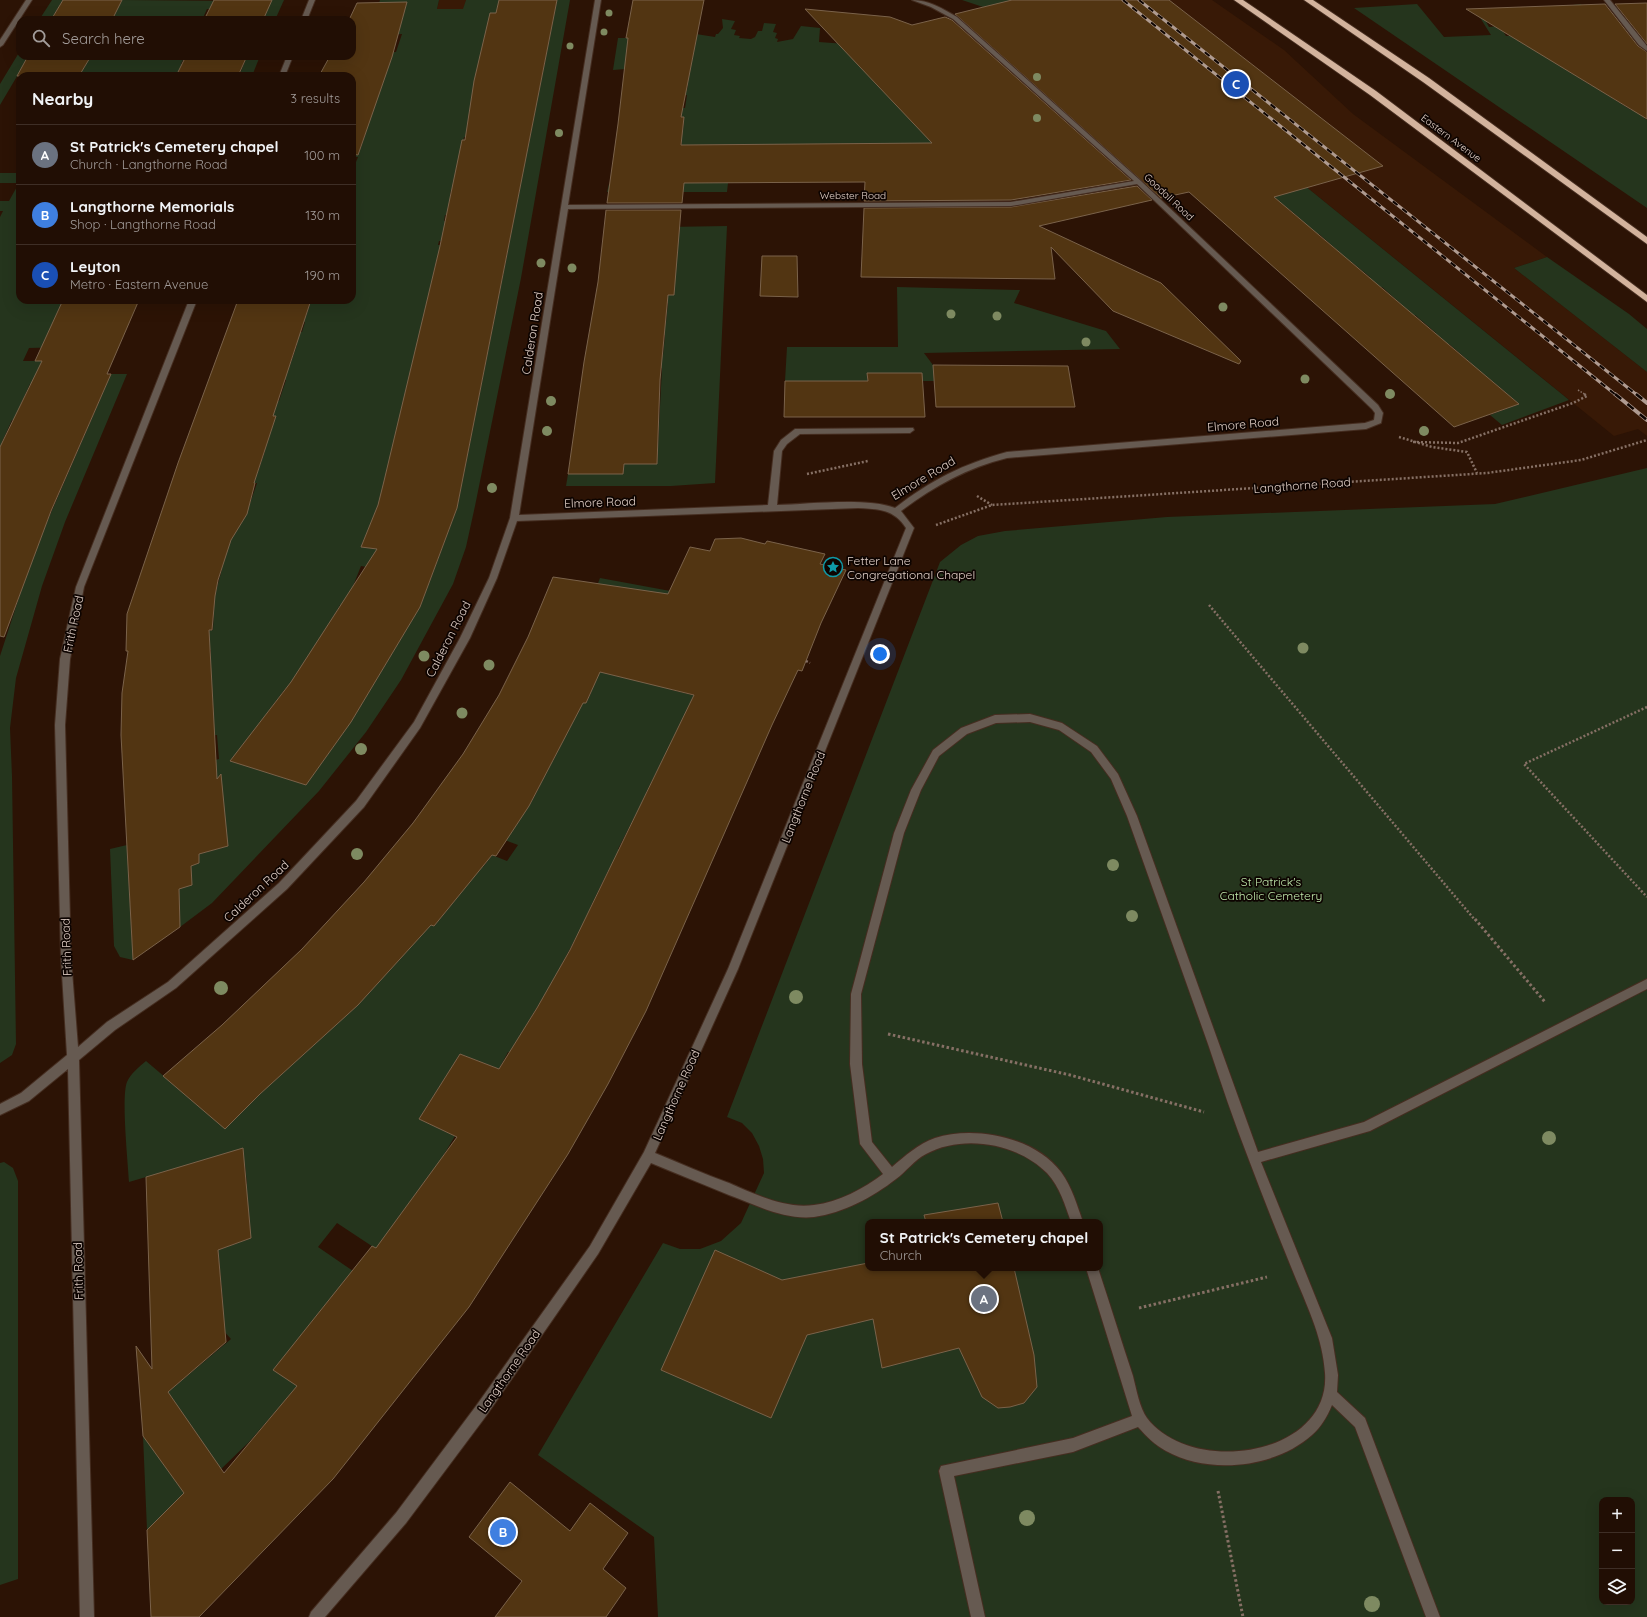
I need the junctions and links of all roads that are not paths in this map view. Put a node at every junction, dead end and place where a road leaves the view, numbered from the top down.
1 (29, 0) edge
2 (312, 0) edge
3 (598, 0) edge
4 (915, 0) edge
5 (1238, 0) edge
6 (1308, 0) edge
7 (1606, 0) edge
8 (19, 16) edge
9 (306, 16) edge
10 (16, 20) edge
11 (0, 45) edge
12 (1647, 49) edge
13 (288, 60) edge
14 (284, 72) edge
15 (1139, 182) junction
16 (566, 207) junction
17 (1647, 241) edge
18 (1647, 299) edge
19 (191, 304) edge
20 (1366, 426) joint
21 (910, 430) dead end
22 (772, 508) junction
23 (896, 511) junction
24 (514, 518) junction
25 (1647, 984) edge
26 (73, 1057) junction
27 (0, 1110) edge
28 (648, 1156) junction
29 (1254, 1159) junction
30 (892, 1175) junction
31 (1076, 1219) edge
32 (1093, 1271) edge
33 (1331, 1395) junction
34 (1140, 1420) junction
35 (87, 1617) edge
36 (316, 1617) edge
37 (978, 1617) edge
38 (1433, 1617) edge

1 - 8 street
2 - 9 street
3 - 16 street, Calderon Road
4 - 15 street, Goodall Road
5 - 18 highway, Eastern Avenue
6 - 17 highway
7 - 12 street
10 - 11 street
13 - 14 street
15 - 16 street, Webster Road
15 - 20 street, Goodall Road
16 - 24 street, Calderon Road
19 - 26 street, Frith Road
20 - 23 street, Elmore Road
21 - 22 street
22 - 23 street, Elmore Road
22 - 24 street, Elmore Road
23 - 28 street, Langthorne Road
24 - 26 street, Calderon Road
25 - 29 street
26 - 27 street, Calderon Road
26 - 35 street, Frith Road
28 - 30 street
28 - 36 street, Langthorne Road
29 - 30 street
29 - 33 street
30 - 31 street
32 - 34 street
33 - 34 street
33 - 38 street
34 - 37 street

